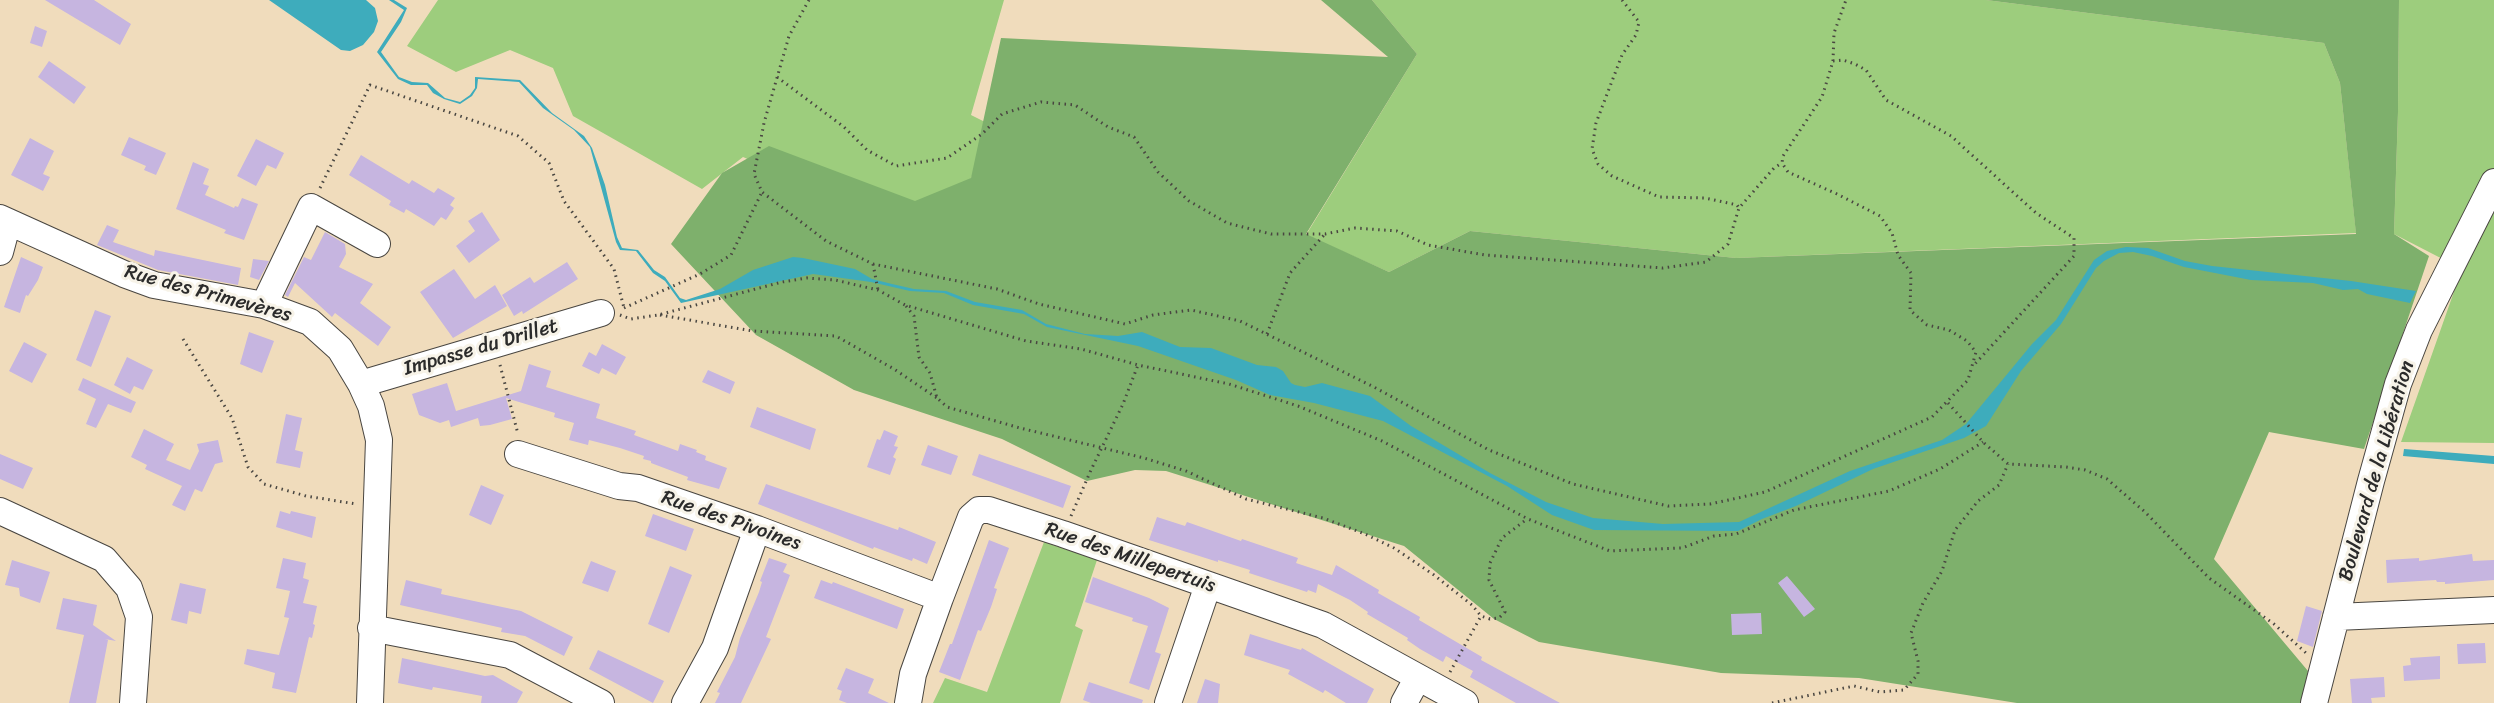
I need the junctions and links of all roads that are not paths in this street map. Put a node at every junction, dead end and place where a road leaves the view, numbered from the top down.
1 (2494, 182) edge
2 (4, 220) edge
3 (377, 244) dead end
4 (0, 252) edge
5 (264, 305) junction
6 (606, 312) road end
7 (361, 384) junction
8 (521, 455) road end
9 (0, 511) edge
10 (757, 529) junction
11 (1208, 585) junction
12 (940, 598) junction
13 (2494, 610) edge
14 (2336, 617) junction
15 (371, 628) junction
16 (1429, 684) junction
17 (133, 703) edge
18 (370, 703) edge
19 (602, 703) edge
20 (685, 703) edge
21 (908, 703) edge
22 (1168, 703) edge
23 (1404, 703) edge
24 (1465, 703) edge
25 (2314, 703) edge

1 - 14 street, Boulevard de la Libération
2 - 4 street
2 - 5 street, Rue des Primevères
3 - 5 street
5 - 7 street, Rue des Primevères
6 - 7 street, Impasse du Drillet
7 - 15 street, Rue des Primevères
8 - 10 street, Rue des Pivoines
9 - 17 street
10 - 12 street, Rue des Pivoines
10 - 20 street
11 - 12 street, Rue des Millepertuis
11 - 16 street, Rue des Millepertuis
11 - 22 street
12 - 21 street, Rue des Millepertuis
13 - 14 street
14 - 25 street, Boulevard de la Libération
15 - 18 street, Rue des Primevères
15 - 19 street
16 - 23 street
16 - 24 street, Rue des Millepertuis

